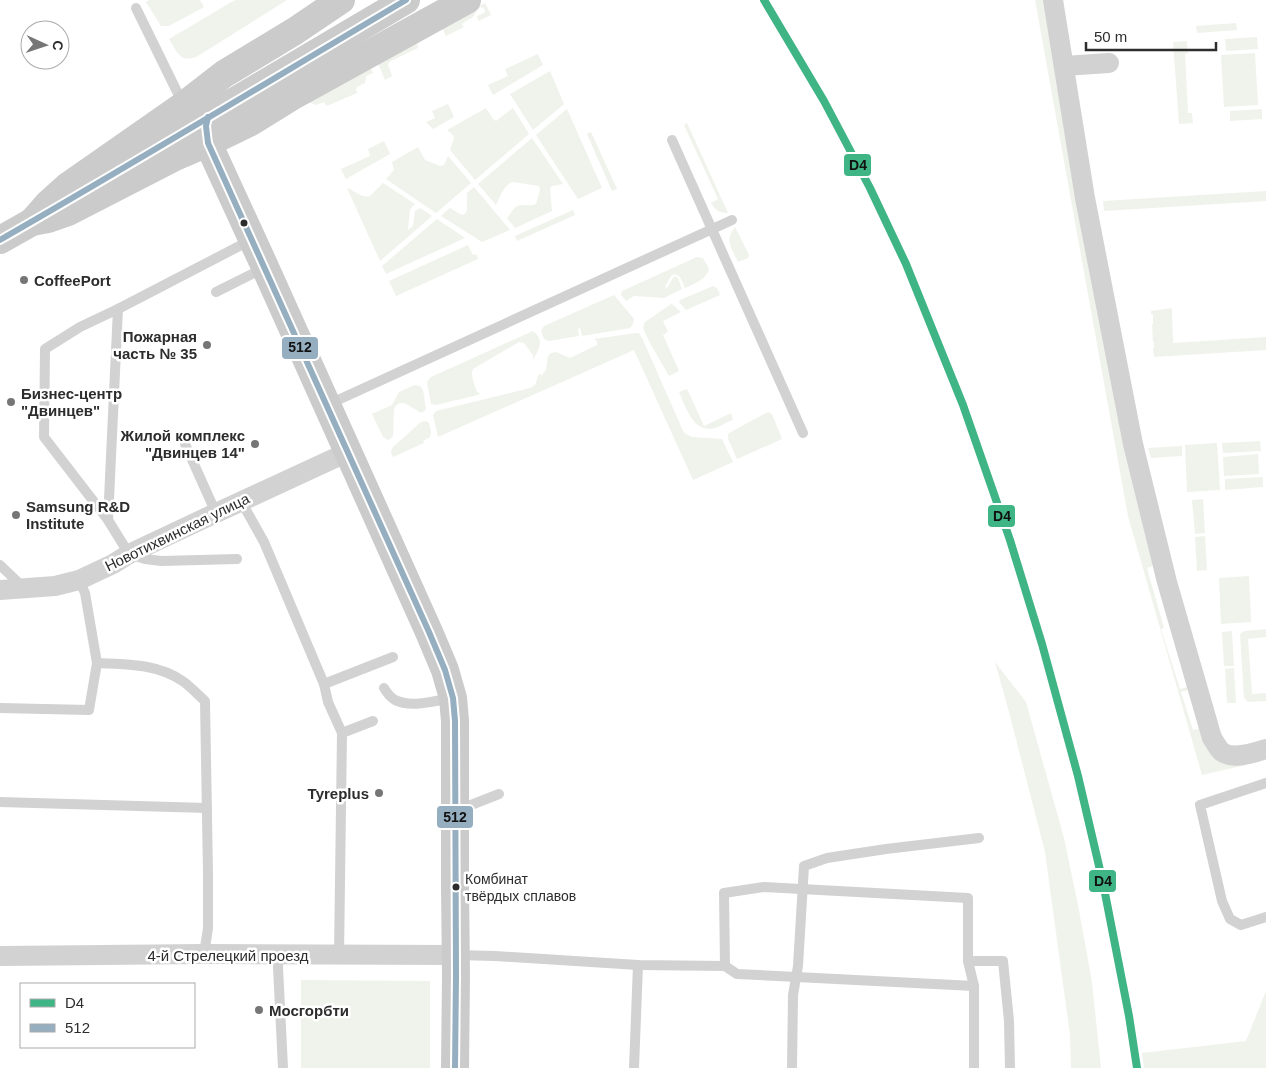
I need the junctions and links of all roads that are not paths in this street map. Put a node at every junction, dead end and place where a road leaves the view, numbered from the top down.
1 (341, 0) edge
2 (406, 0) edge
3 (467, 0) edge
4 (1053, 0) edge
5 (136, 8) dead end
6 (1109, 63) dead end
7 (1064, 66) junction
8 (184, 105) junction
9 (208, 130) junction
10 (672, 140) dead end
11 (732, 220) dead end
12 (32, 222) junction
13 (712, 229) junction
14 (252, 239) junction
15 (0, 240) edge
16 (265, 267) junction
17 (216, 292) dead end
18 (118, 310) junction
19 (326, 405) junction
20 (803, 433) dead end
21 (185, 444) dead end
22 (348, 452) junction
23 (241, 501) junction
24 (216, 513) junction
25 (108, 520) junction
26 (128, 554) junction
27 (237, 559) dead end
28 (0, 565) edge
29 (79, 580) junction
30 (25, 589) junction
31 (0, 590) edge
32 (393, 657) dead end
33 (97, 663) junction
34 (324, 684) junction
35 (384, 688) dead end
36 (452, 698) junction
37 (0, 708) edge
38 (373, 721) dead end
39 (342, 733) junction
40 (1266, 749) edge
41 (1266, 783) edge
42 (499, 794) dead end
43 (0, 802) edge
44 (455, 805) junction
45 (207, 808) junction
46 (980, 838) dead end
47 (802, 890) junction
48 (1266, 917) edge
49 (204, 954) junction
50 (278, 954) junction
51 (339, 955) junction
52 (0, 956) edge
53 (455, 956) junction
54 (968, 961) junction
55 (638, 965) junction
56 (725, 966) junction
57 (796, 977) junction
58 (974, 986) junction
59 (282, 1068) edge
60 (454, 1068) edge
61 (634, 1068) edge
62 (792, 1068) edge
63 (974, 1068) edge
64 (1010, 1068) edge

1 - 8 street
2 - 9 street
3 - 9 street
4 - 7 street
5 - 8 lane
6 - 7 street
7 - 40 street
8 - 12 street
9 - 12 street
9 - 14 street
10 - 13 lane
11 - 13 lane
12 - 15 street
13 - 19 lane
13 - 20 lane
14 - 16 street
14 - 18 lane
16 - 17 lane
16 - 19 street
18 - 25 lane
18 - 25 lane
19 - 22 street
21 - 24 lane
22 - 23 street, Новотихвинская улица
22 - 36 street
23 - 24 street, Новотихвинская улица
23 - 34 lane
24 - 26 street, Новотихвинская улица
25 - 26 lane
26 - 27 lane
26 - 29 street, Новотихвинская улица
28 - 30 lane
29 - 30 street, Новотихвинская улица
29 - 33 lane
30 - 31 street, Новотихвинская улица
32 - 34 lane
33 - 37 lane
33 - 45 lane
34 - 39 lane
35 - 36 lane
36 - 44 street
38 - 39 lane
39 - 51 lane
41 - 48 lane
42 - 44 lane
43 - 45 lane
44 - 53 street
45 - 49 lane
46 - 47 lane
47 - 54 lane
47 - 56 lane
47 - 57 lane
49 - 50 street, 4-й Стрелецкий проезд
49 - 52 street, 4-й Стрелецкий проезд
50 - 51 street, 4-й Стрелецкий проезд
50 - 59 lane
51 - 53 street, 4-й Стрелецкий проезд
53 - 55 lane
53 - 60 street
54 - 58 lane
54 - 64 lane
55 - 56 lane
55 - 61 lane
56 - 57 lane
57 - 58 lane
57 - 62 lane
58 - 63 lane

